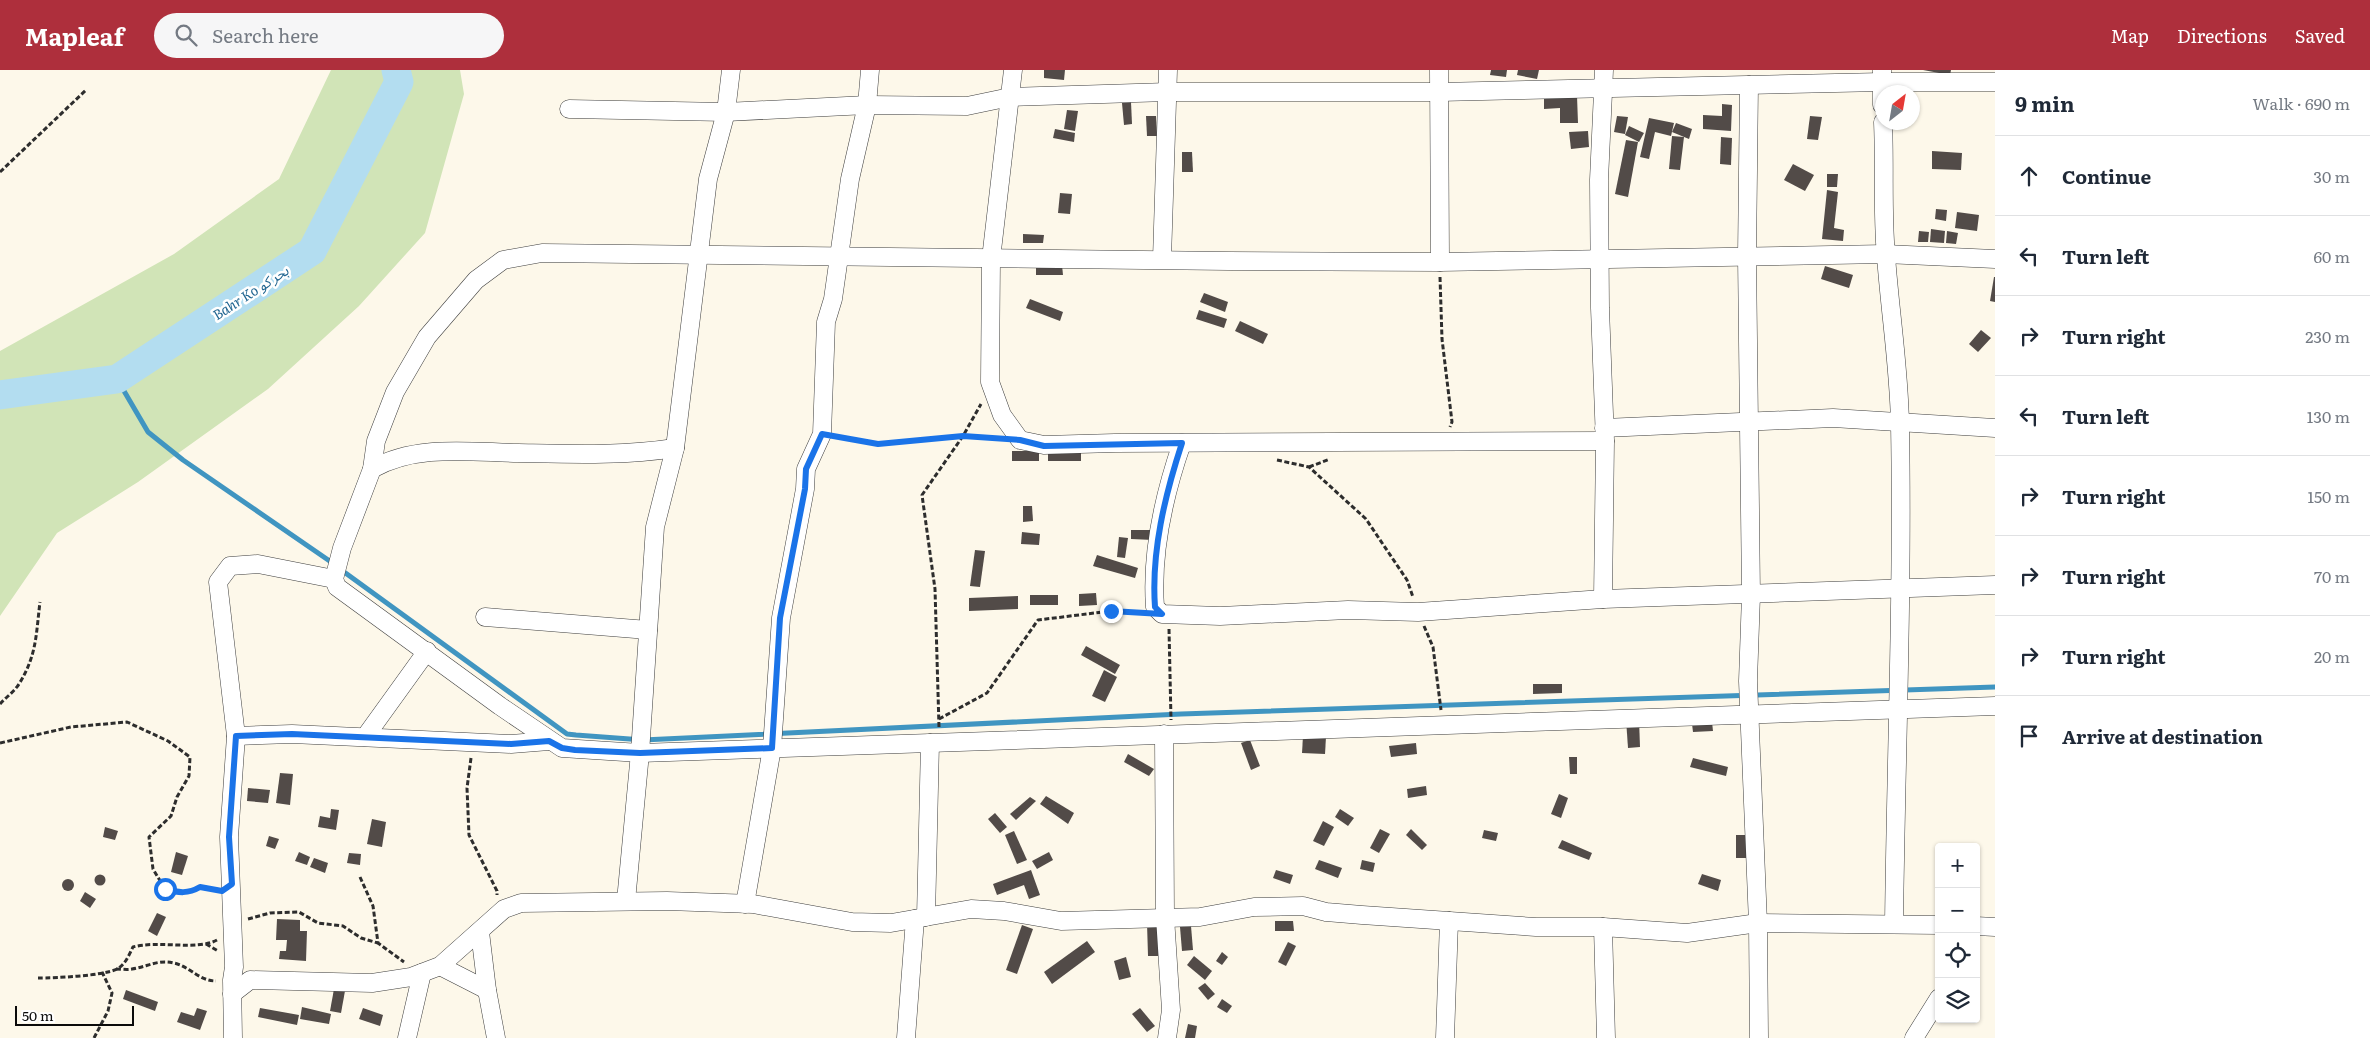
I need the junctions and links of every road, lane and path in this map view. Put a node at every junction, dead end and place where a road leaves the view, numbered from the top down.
1 (731, 70) edge
2 (870, 70) edge
3 (1013, 70) edge
4 (1168, 70) edge
5 (1438, 70) edge
6 (1882, 76) edge
7 (1604, 78) edge
8 (1712, 78) edge
9 (1995, 82) edge
10 (1749, 85) junction
11 (86, 90) dead end
12 (1168, 92) junction
13 (1439, 92) junction
14 (1010, 97) junction
15 (867, 105) junction
16 (569, 109) dead end
17 (726, 112) junction
18 (1883, 130) edge
19 (0, 172) edge
20 (699, 254) junction
21 (1885, 254) junction
22 (1746, 256) junction
23 (838, 257) junction
24 (1599, 258) junction
25 (991, 259) junction
26 (1162, 259) junction
27 (1995, 259) edge
28 (1440, 262) junction
29 (990, 382) junction
30 (1748, 422) junction
31 (1900, 422) junction
32 (1995, 428) edge
33 (822, 434) junction
34 (1604, 435) junction
35 (963, 436) junction
36 (1020, 440) junction
37 (1442, 442) junction
38 (1182, 443) junction
39 (675, 448) junction
40 (1335, 457) dead end
41 (1272, 459) dead end
42 (1309, 467) junction
43 (372, 469) junction
44 (335, 571) junction
45 (1995, 586) edge
46 (1901, 588) junction
47 (1751, 595) junction
48 (1603, 599) junction
49 (40, 602) dead end
50 (1418, 612) junction
51 (1165, 614) junction
52 (485, 617) dead end
53 (648, 630) junction
54 (427, 652) junction
55 (1440, 701) dead end
56 (0, 704) edge
57 (1995, 706) edge
58 (1170, 710) dead end
59 (1897, 710) junction
60 (1748, 716) junction
61 (1164, 734) junction
62 (236, 736) junction
63 (365, 736) junction
64 (549, 741) junction
65 (930, 742) junction
66 (0, 743) edge
67 (473, 743) junction
68 (772, 748) junction
69 (640, 753) junction
70 (360, 877) dead end
71 (232, 884) junction
72 (626, 901) junction
73 (231, 904) junction
74 (746, 904) junction
75 (1165, 917) junction
76 (495, 918) junction
77 (920, 918) junction
78 (1449, 921) junction
79 (1758, 923) junction
80 (1894, 924) junction
81 (1935, 925) edge
82 (1603, 927) junction
83 (480, 932) junction
84 (222, 938) dead end
85 (378, 943) junction
86 (440, 966) junction
87 (116, 969) junction
88 (102, 972) junction
89 (416, 975) junction
90 (38, 978) dead end
91 (233, 980) junction
92 (486, 990) junction
93 (1935, 1004) edge
94 (94, 1038) edge
95 (233, 1038) edge
96 (407, 1038) edge
97 (496, 1038) edge
98 (906, 1038) edge
99 (1167, 1038) edge
100 (1444, 1038) edge
101 (1606, 1038) edge
102 (1759, 1038) edge
103 (1914, 1038) edge

1 - 17 street
2 - 15 street
3 - 14 street
4 - 12 street
5 - 13 street
6 - 9 street
6 - 10 street
7 - 8 street
7 - 13 street
7 - 24 street
8 - 10 street
10 - 22 street
11 - 19 path
12 - 13 street
12 - 14 street
12 - 26 street
13 - 28 street
14 - 15 street
14 - 25 street
15 - 17 street
15 - 23 street
16 - 17 street
17 - 20 street
18 - 21 street
20 - 23 street
20 - 39 street
20 - 43 street
21 - 22 street
21 - 27 street
21 - 31 street
22 - 24 street
22 - 30 street
23 - 25 street
23 - 33 street
24 - 28 street
24 - 34 street
25 - 26 street
25 - 29 street
26 - 28 street
28 - 37 path
29 - 35 path
29 - 36 street
30 - 31 street
30 - 34 street
30 - 47 street
31 - 32 street
31 - 46 street
33 - 35 path
33 - 68 street
34 - 37 street
34 - 48 street
35 - 36 path
35 - 51 path
36 - 38 street
37 - 38 street
38 - 51 street
39 - 43 street
39 - 53 street
40 - 42 path
41 - 42 path
42 - 50 path
43 - 44 street
44 - 54 street
44 - 62 street
45 - 46 street
46 - 47 street
46 - 59 street
47 - 48 street
47 - 60 street
48 - 50 street
49 - 56 path
50 - 51 street
50 - 55 path
51 - 58 path
52 - 53 street
53 - 69 street
54 - 63 street
54 - 64 street
57 - 59 street
59 - 60 street
59 - 80 street
60 - 61 street
60 - 79 street
61 - 65 street
61 - 75 street
62 - 63 street
62 - 71 street
63 - 67 street
64 - 67 street
64 - 69 street
65 - 68 street
65 - 77 street
66 - 71 path
67 - 76 path
68 - 69 street
68 - 74 street
69 - 72 street
70 - 85 path
71 - 73 street
72 - 74 street
72 - 76 street
73 - 85 path
73 - 91 street
74 - 77 street
75 - 77 street
75 - 78 street
75 - 99 street
76 - 83 street
77 - 98 street
78 - 82 street
78 - 100 street
79 - 80 street
79 - 82 street
79 - 102 street
80 - 81 street
82 - 101 street
83 - 86 street
83 - 92 street
84 - 87 path
85 - 89 path
86 - 89 street
86 - 92 street
87 - 88 path
87 - 91 path
88 - 90 path
88 - 94 path
89 - 91 street
89 - 96 street
91 - 95 street
92 - 97 street
93 - 103 street

